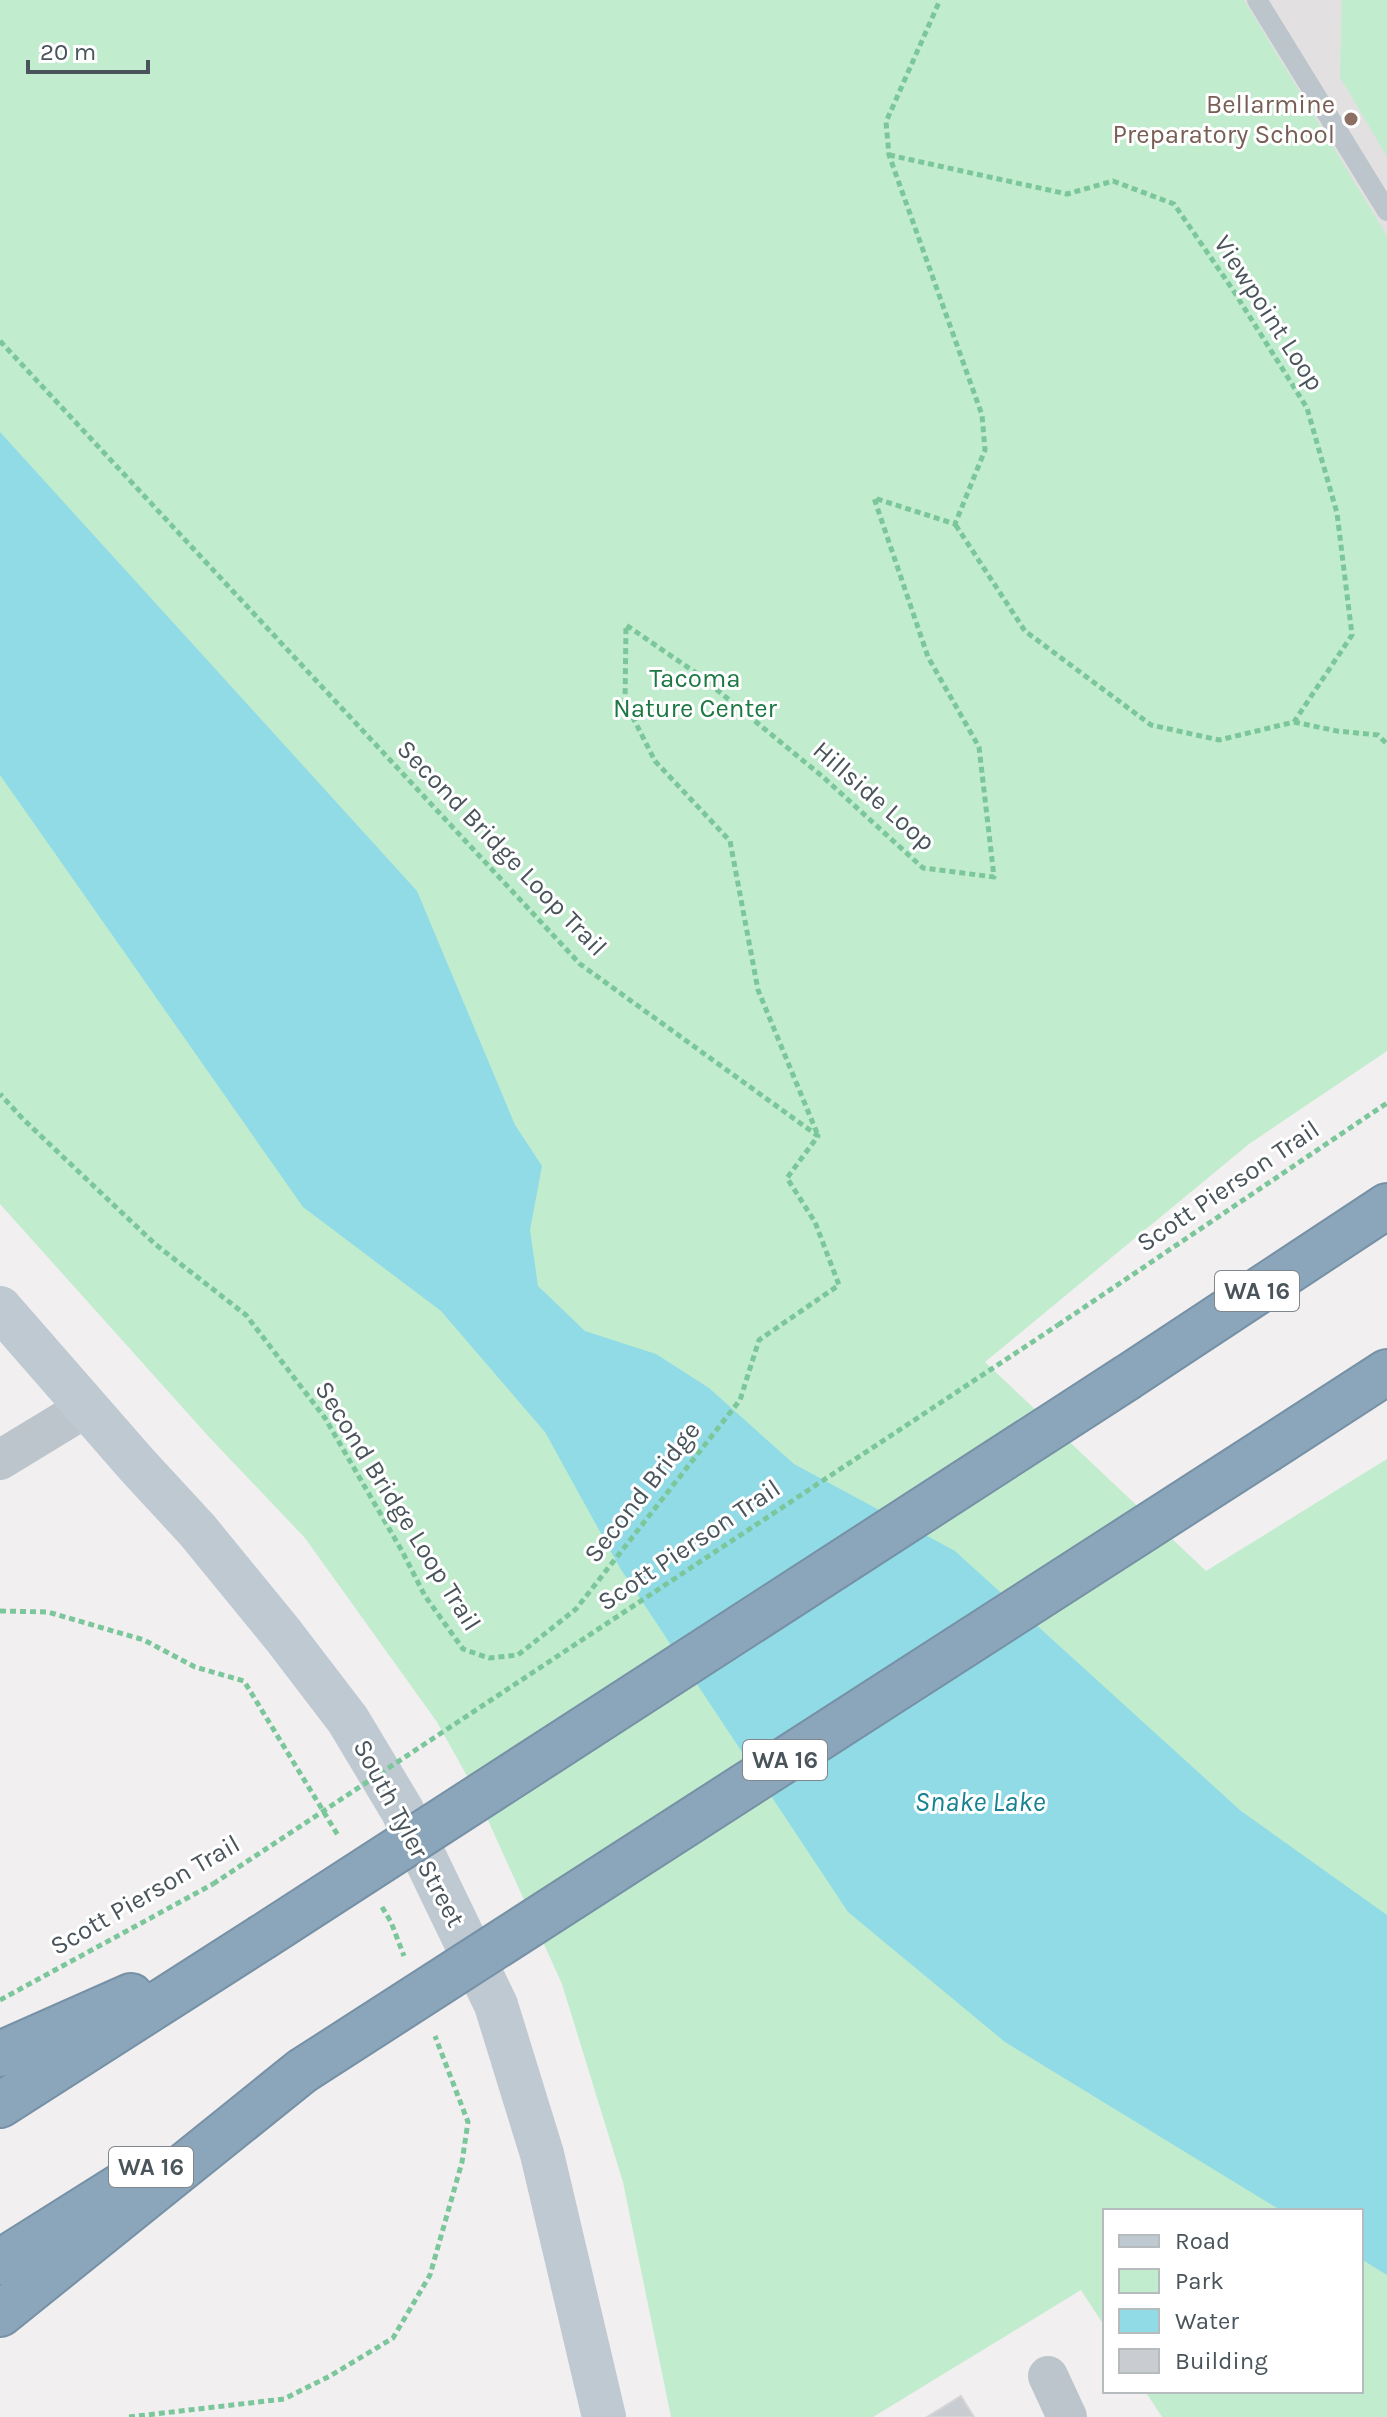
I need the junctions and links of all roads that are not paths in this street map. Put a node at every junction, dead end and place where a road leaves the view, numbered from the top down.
1 (1257, 0) edge
2 (1387, 211) edge
3 (1387, 1206) edge
4 (0, 1308) edge
5 (1387, 1372) edge
6 (87, 1407) junction
7 (0, 1460) edge
8 (261, 1938) junction
9 (0, 2054) edge
10 (302, 2071) junction
11 (0, 2105) edge
12 (0, 2262) edge
13 (0, 2314) edge
14 (1048, 2376) dead end
15 (604, 2417) edge
16 (1067, 2417) edge

1 - 2 lane
3 - 8 highway, WA 16, bridge
4 - 6 main road, South Tyler Street
5 - 10 highway, WA 16, bridge
6 - 7 street
6 - 15 main road, South Tyler Street
8 - 9 highway
8 - 11 highway, WA 16
10 - 12 highway, WA 16
10 - 13 highway
14 - 16 street

